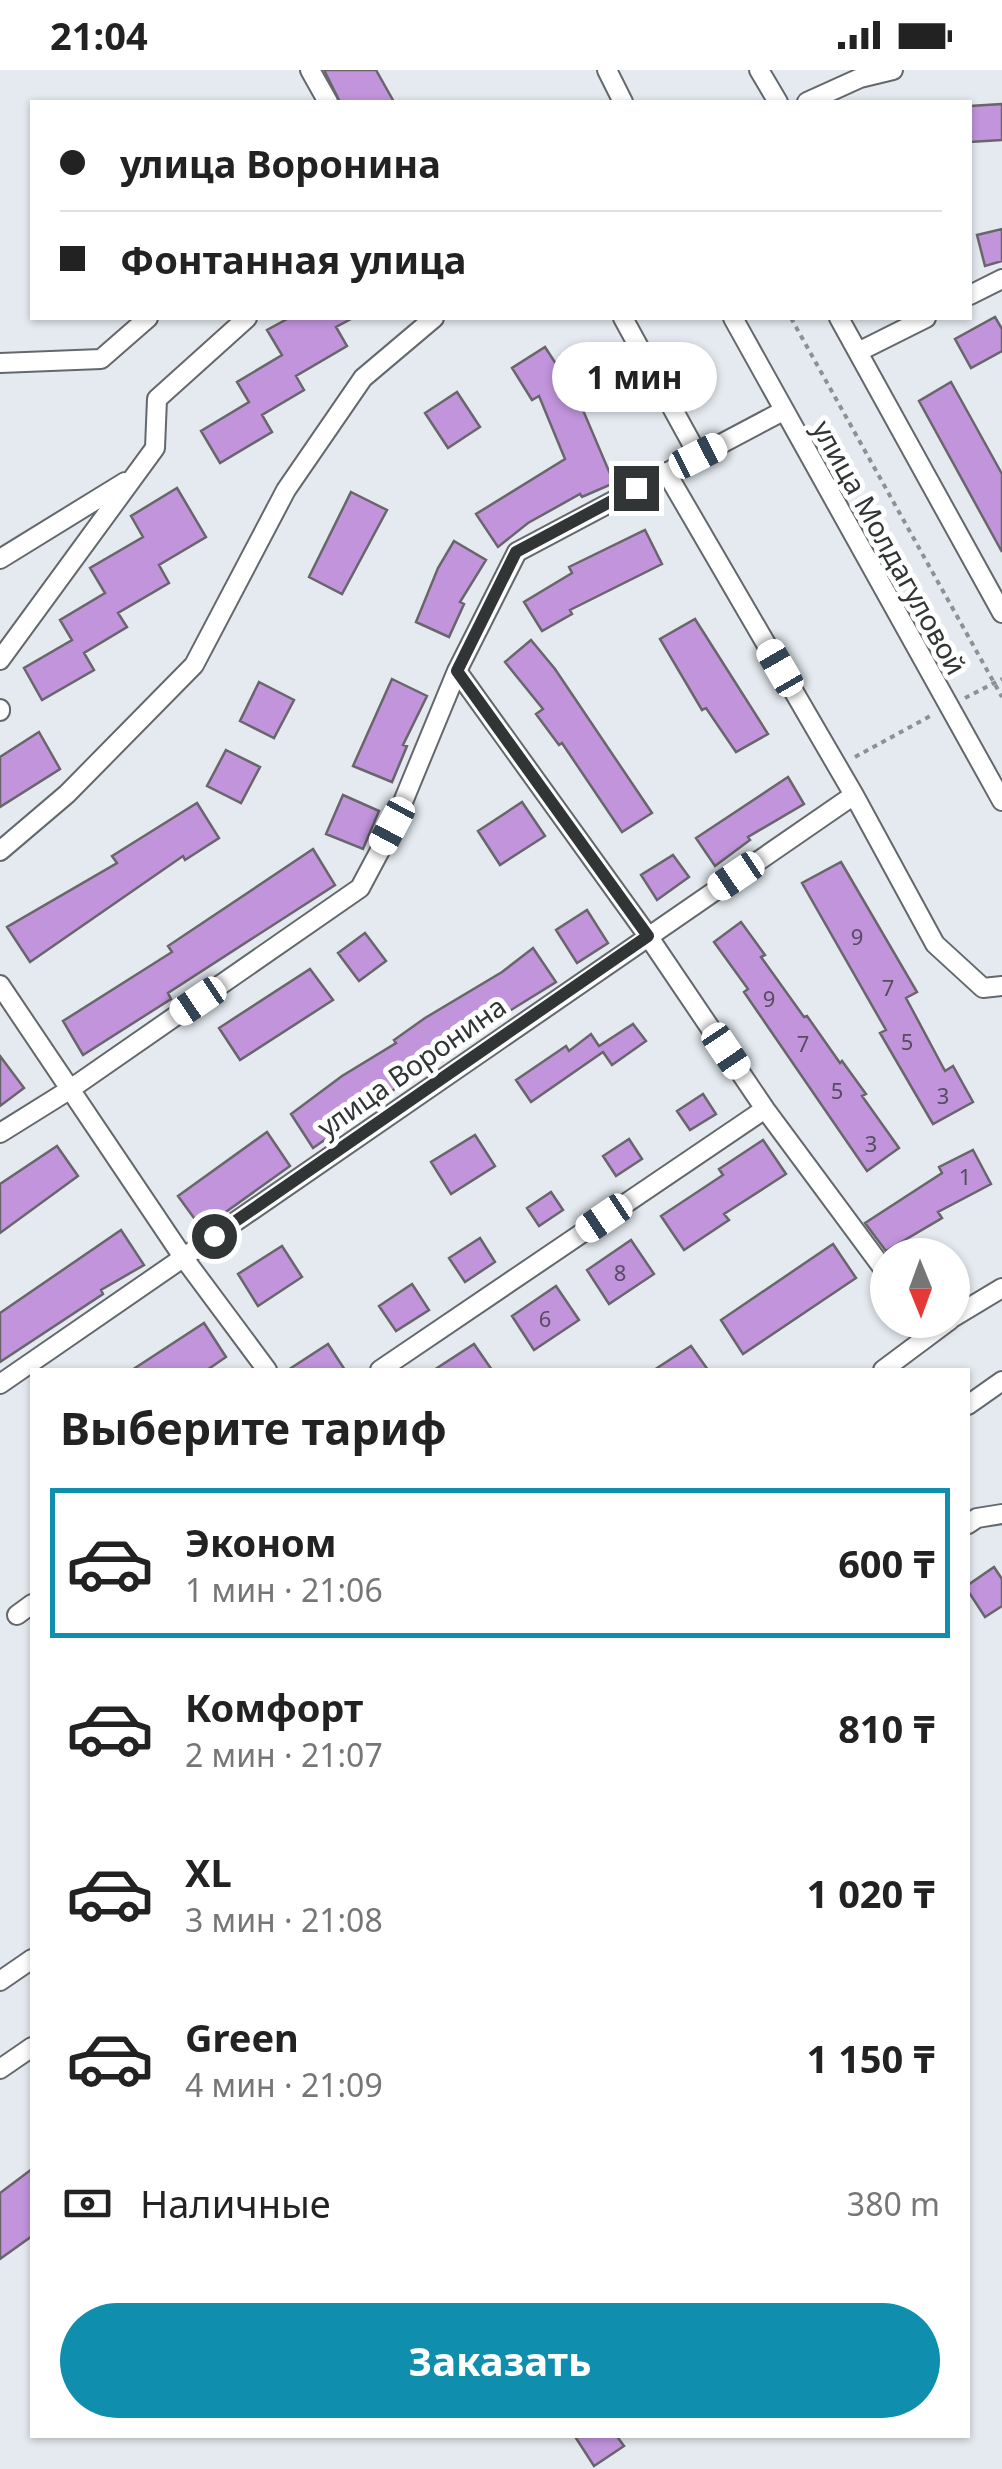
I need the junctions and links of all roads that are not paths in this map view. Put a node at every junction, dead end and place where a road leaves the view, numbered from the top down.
1 (310, 70) edge
2 (607, 70) edge
3 (759, 70) edge
4 (893, 70) edge
5 (327, 100) edge
6 (622, 100) edge
7 (777, 100) edge
8 (812, 100) edge
9 (1002, 279) edge
10 (972, 294) edge
11 (146, 320) edge
12 (245, 320) edge
13 (432, 320) edge
14 (624, 320) edge
15 (735, 320) edge
16 (840, 320) edge
17 (922, 320) edge
18 (858, 352) junction
19 (0, 363) edge
20 (783, 412) junction
21 (698, 456) junction
22 (666, 472) junction
23 (134, 477) junction
24 (0, 559) edge
25 (1002, 614) edge
26 (2, 656) edge
27 (457, 671) junction
28 (854, 795) junction
29 (1002, 801) edge
30 (0, 851) edge
31 (648, 936) junction
32 (0, 985) edge
33 (1002, 986) edge
34 (69, 1090) junction
35 (765, 1109) junction
36 (0, 1134) edge
37 (870, 1251) edge
38 (182, 1257) junction
39 (1002, 1288) edge
40 (970, 1304) edge
41 (974, 1304) junction
42 (970, 1307) edge
43 (926, 1338) edge
44 (263, 1364) edge
45 (383, 1368) edge
46 (886, 1368) edge
47 (1002, 1382) edge
48 (0, 1384) edge
49 (970, 1404) edge
50 (1002, 1514) edge
51 (970, 1523) edge
52 (30, 1960) edge
53 (0, 1981) edge
54 (0, 2048) edge
55 (28, 2050) edge
56 (0, 2069) edge

1 - 5 street
2 - 6 street
3 - 7 street
4 - 8 street
9 - 10 street
11 - 19 street
12 - 23 street
13 - 30 street
14 - 21 street
15 - 20 street, улица Молдагуловой
16 - 18 street
17 - 18 street
18 - 25 street
20 - 21 street
20 - 29 street, улица Молдагуловой
21 - 22 street
22 - 27 street
22 - 28 street
23 - 24 street
23 - 26 street
27 - 31 street
27 - 34 street
28 - 31 street, улица Воронина
28 - 33 street
31 - 35 street
31 - 38 street, улица Воронина
32 - 34 street
34 - 36 street
34 - 38 street
35 - 37 street
35 - 45 street
38 - 44 street
38 - 48 street, улица Воронина
39 - 41 street
40 - 41 street
41 - 42 street
43 - 46 street
47 - 49 street
50 - 51 street
52 - 53 street
54 - 55 street
55 - 56 street

